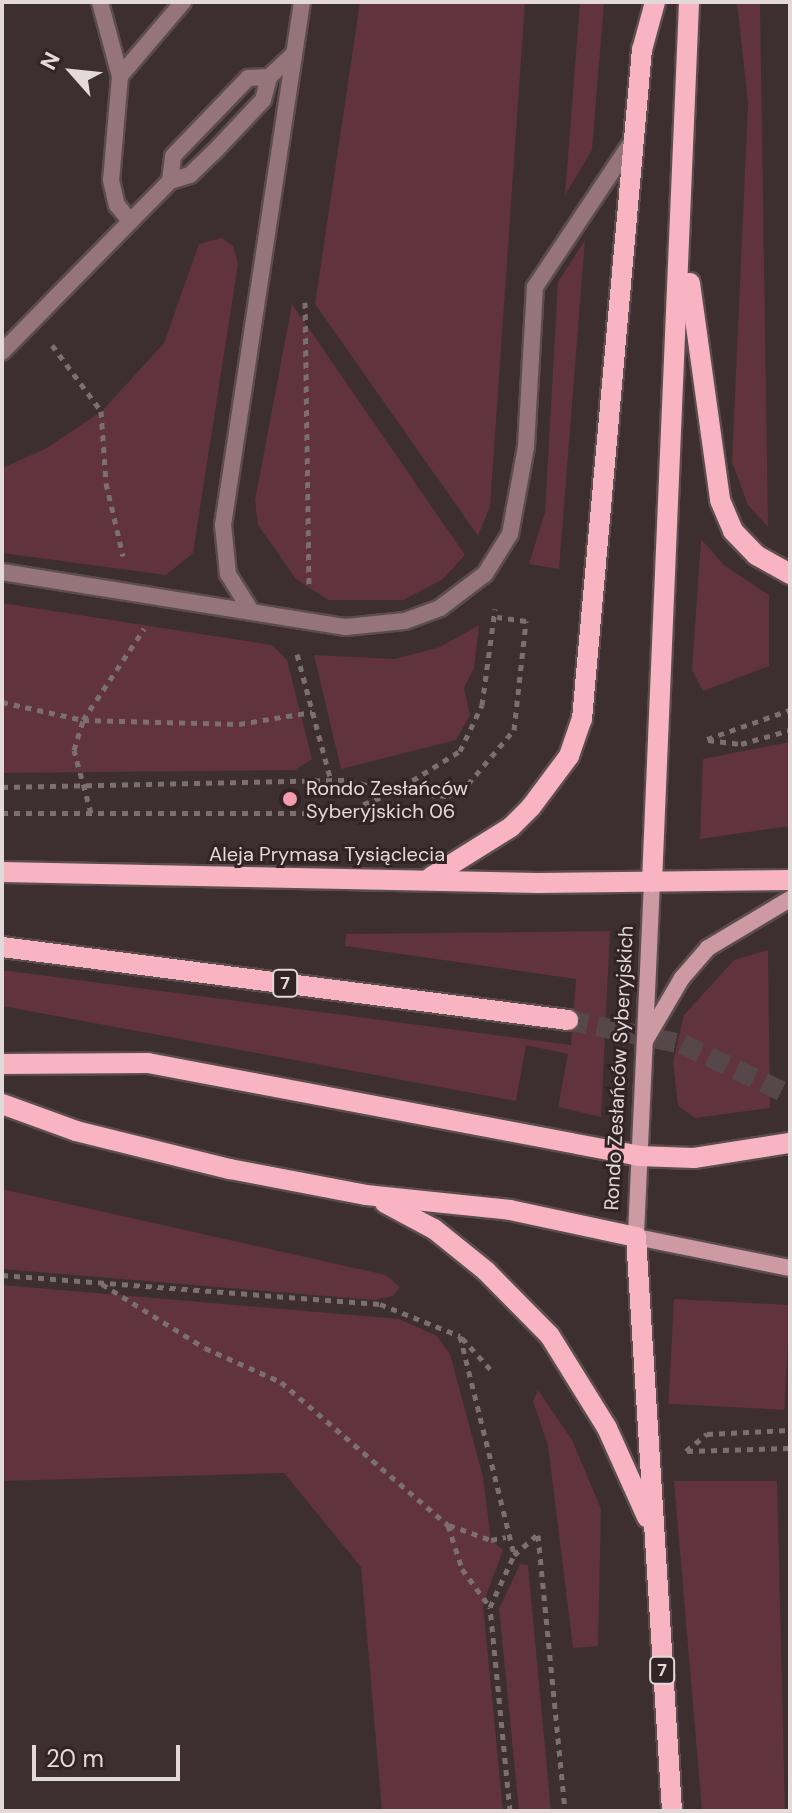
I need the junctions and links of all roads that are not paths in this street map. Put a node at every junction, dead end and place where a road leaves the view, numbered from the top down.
1 (100, 2) edge
2 (183, 2) edge
3 (302, 2) edge
4 (655, 2) edge
5 (689, 2) edge
6 (294, 54) junction
7 (120, 76) junction
8 (269, 77) junction
9 (635, 137) junction
10 (170, 181) junction
11 (130, 221) junction
12 (683, 227) junction
13 (2, 352) edge
14 (2, 572) edge
15 (790, 574) edge
16 (251, 611) junction
17 (2, 872) edge
18 (431, 877) junction
19 (790, 880) edge
20 (652, 882) junction
21 (790, 899) edge
22 (2, 947) edge
23 (568, 1020) tunnel mouth
24 (641, 1050) junction
25 (2, 1064) edge
26 (2, 1104) edge
27 (790, 1143) edge
28 (638, 1156) junction
29 (366, 1195) junction
30 (636, 1237) junction
31 (790, 1268) edge
32 (652, 1528) junction
33 (672, 1811) edge

1 - 7 lane
2 - 7 lane
3 - 6 lane
4 - 9 main road
5 - 12 main road
6 - 8 lane
6 - 16 lane
7 - 11 lane
8 - 10 lane
8 - 10 lane
9 - 16 lane
9 - 18 main road
10 - 11 lane
11 - 13 lane
12 - 15 main road
12 - 20 main road
14 - 16 lane
17 - 18 main road, Aleja Prymasa Tysiąclecia
18 - 20 main road, Aleja Prymasa Tysiąclecia
19 - 20 main road
20 - 24 main road, Rondo Zesłańców Syberyjskich
21 - 24 main road
22 - 23 main road, 7
24 - 28 main road, Rondo Zesłańców Syberyjskich
25 - 28 main road
26 - 29 main road, 7
27 - 28 main road
28 - 30 main road, Rondo Zesłańców Syberyjskich
29 - 30 main road
29 - 32 main road, 7
30 - 31 main road, Rondo Zesłańców Syberyjskich
30 - 32 main road
32 - 33 main road, 7

